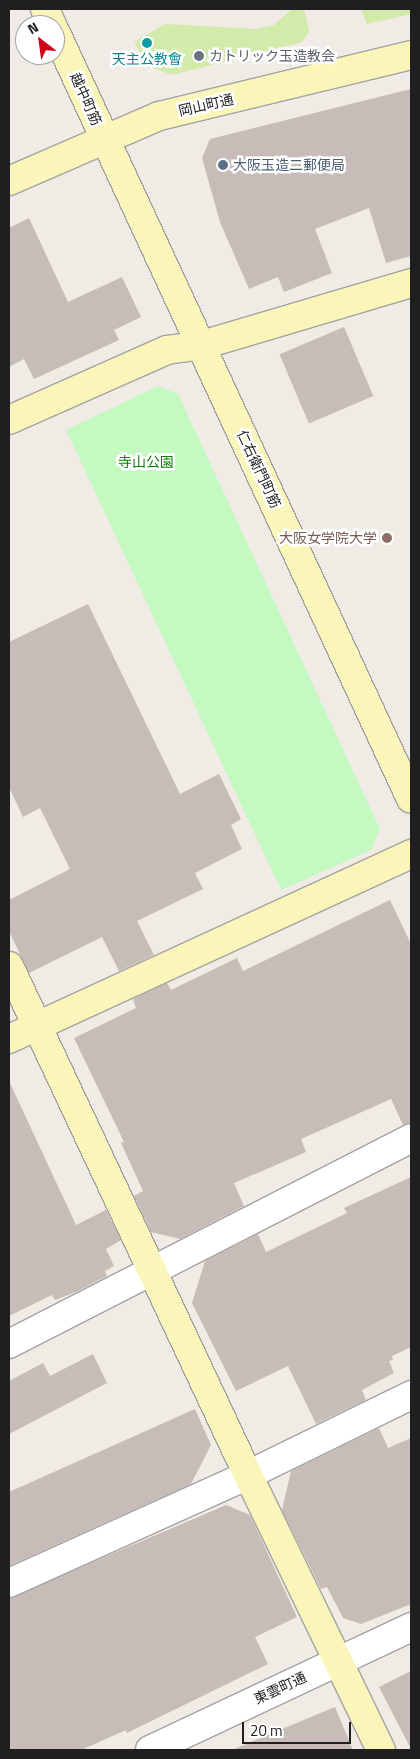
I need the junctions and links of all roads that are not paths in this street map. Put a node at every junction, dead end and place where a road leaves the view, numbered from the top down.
1 (65, 53) edge
2 (411, 55) edge
3 (104, 141) junction
4 (9, 181) edge
5 (411, 283) edge
6 (202, 345) junction
7 (9, 420) edge
8 (411, 799) edge
9 (411, 854) edge
10 (9, 966) edge
11 (37, 1026) junction
12 (9, 1039) edge
13 (411, 1138) edge
14 (153, 1272) junction
15 (9, 1344) edge
16 (411, 1395) edge
17 (248, 1476) junction
18 (9, 1583) edge
19 (411, 1627) edge
20 (339, 1660) junction
21 (150, 1750) edge
22 (381, 1750) edge

1 - 3 street, 越中町筋
2 - 3 street, 岡山町通
3 - 4 street, 岡山町通
3 - 6 street, 仁右衛門町筋
5 - 6 street
6 - 7 street
6 - 8 street, 仁右衛門町筋
9 - 11 street
10 - 11 street
11 - 12 street
11 - 14 street
13 - 14 street
14 - 15 street
14 - 17 street
16 - 17 street
17 - 18 street
17 - 20 street
19 - 20 street, 東雲町通
20 - 21 street, 東雲町通
20 - 22 street

